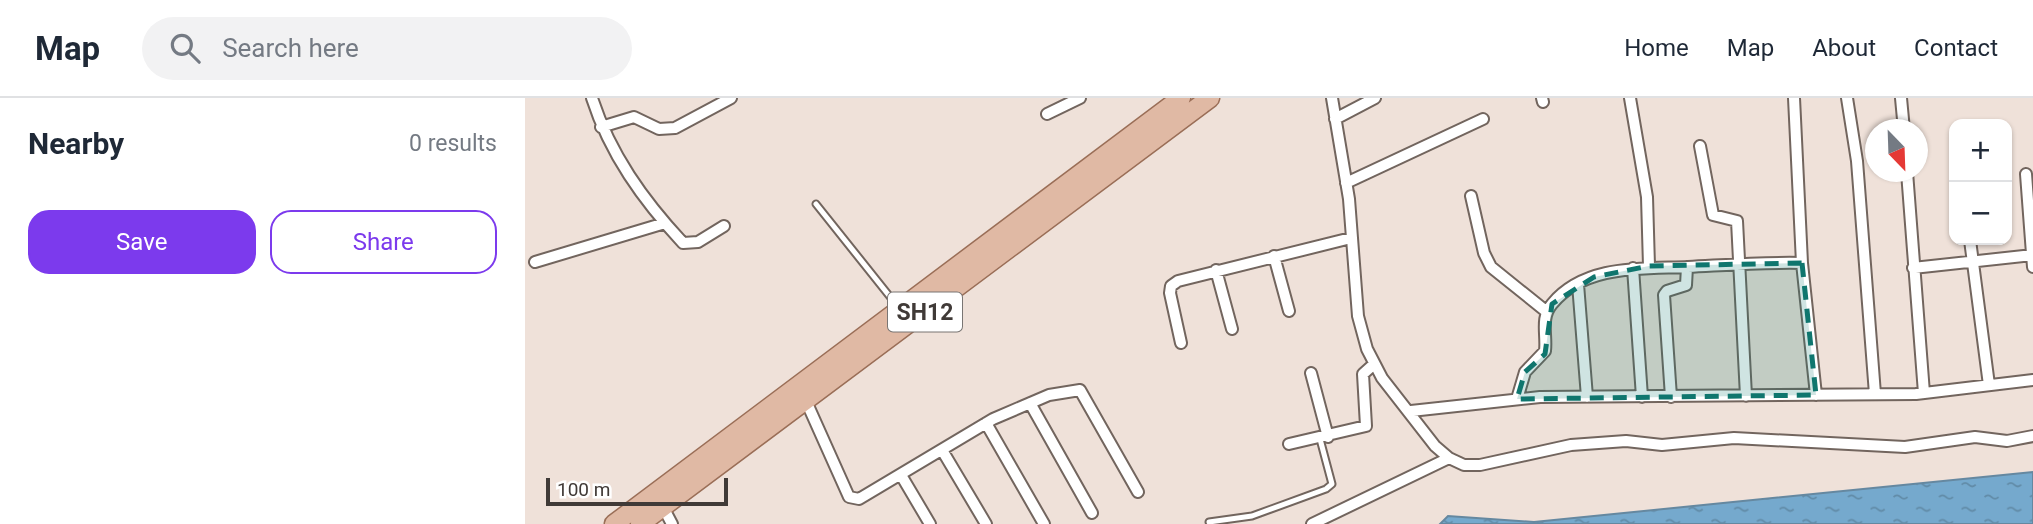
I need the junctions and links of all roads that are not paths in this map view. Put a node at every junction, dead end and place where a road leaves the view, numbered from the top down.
1 (592, 98) edge
2 (731, 98) edge
3 (1080, 98) edge
4 (1181, 98) edge
5 (1210, 98) edge
6 (1332, 98) edge
7 (1375, 98) edge
8 (1630, 98) edge
9 (1794, 98) edge
10 (1847, 98) edge
11 (1901, 98) edge
12 (1047, 114) dead end
13 (1335, 119) junction
14 (1483, 119) dead end
15 (1903, 119) edge
16 (601, 127) junction
17 (1700, 146) dead end
18 (2026, 174) dead end
19 (1908, 182) edge
20 (1346, 183) junction
21 (1471, 195) dead end
22 (816, 204) dead end
23 (665, 223) junction
24 (724, 226) dead end
25 (1351, 238) junction
26 (1970, 245) edge
27 (2032, 255) edge
28 (1274, 256) junction
29 (1740, 261) junction
30 (535, 262) dead end
31 (1972, 262) junction
32 (1802, 263) junction
33 (1649, 266) junction
34 (1687, 267) junction
35 (2033, 267) edge
36 (1633, 268) junction
37 (1913, 268) junction
38 (1216, 270) junction
39 (1578, 284) junction
40 (1289, 311) dead end
41 (1547, 312) junction
42 (905, 316) junction
43 (1232, 329) dead end
44 (1181, 343) dead end
45 (1374, 365) junction
46 (1311, 373) dead end
47 (2033, 380) edge
48 (1989, 385) junction
49 (1924, 393) junction
50 (1875, 394) junction
51 (1816, 395) junction
52 (1745, 396) junction
53 (1587, 397) junction
54 (1642, 397) junction
55 (1671, 397) junction
56 (1517, 399) junction
57 (806, 401) junction
58 (1030, 403) junction
59 (1411, 411) junction
60 (986, 423) junction
61 (2033, 436) edge
62 (1324, 438) junction
63 (1289, 444) dead end
64 (942, 450) junction
65 (1449, 458) junction
66 (901, 475) junction
67 (1138, 492) dead end
68 (663, 507) junction
69 (1092, 513) dead end
70 (1209, 522) dead end
71 (614, 524) edge
72 (640, 524) edge
73 (672, 524) edge
74 (930, 524) edge
75 (986, 524) edge
76 (1044, 524) edge
77 (1312, 524) edge

1 - 16 street
2 - 16 street
3 - 12 street
4 - 42 main road
5 - 42 main road, SH12
6 - 13 street
7 - 13 street
8 - 33 street
9 - 32 street
10 - 50 street
11 - 15 street
13 - 20 street
14 - 20 street
16 - 23 street
17 - 29 street
18 - 27 street
19 - 37 street
20 - 25 street
21 - 41 street
22 - 42 lane
23 - 24 street
23 - 30 street
25 - 28 street
25 - 45 street
26 - 31 street
27 - 31 street
27 - 35 street
28 - 38 street
28 - 40 street
29 - 32 street
29 - 34 street
29 - 52 street
31 - 37 street
31 - 48 street
32 - 51 street
33 - 34 street
33 - 36 street
34 - 55 street
36 - 39 street
36 - 54 street
37 - 49 street
38 - 43 street
38 - 44 street
39 - 41 street
39 - 53 street
41 - 56 street
42 - 57 main road, SH12
42 - 71 main road
45 - 59 street
45 - 62 street
46 - 62 street
47 - 48 street
48 - 49 street
49 - 50 street
50 - 51 street
51 - 52 street
52 - 55 street
53 - 54 street
53 - 56 street
54 - 55 street
56 - 59 street
57 - 66 street
57 - 68 main road, SH12
58 - 60 street
58 - 67 street
58 - 69 street
59 - 65 street
60 - 64 street
60 - 76 street
61 - 65 street
62 - 63 street
62 - 70 lane
64 - 66 street
64 - 75 street
65 - 77 street
66 - 74 street
68 - 72 main road, SH12
68 - 73 street

